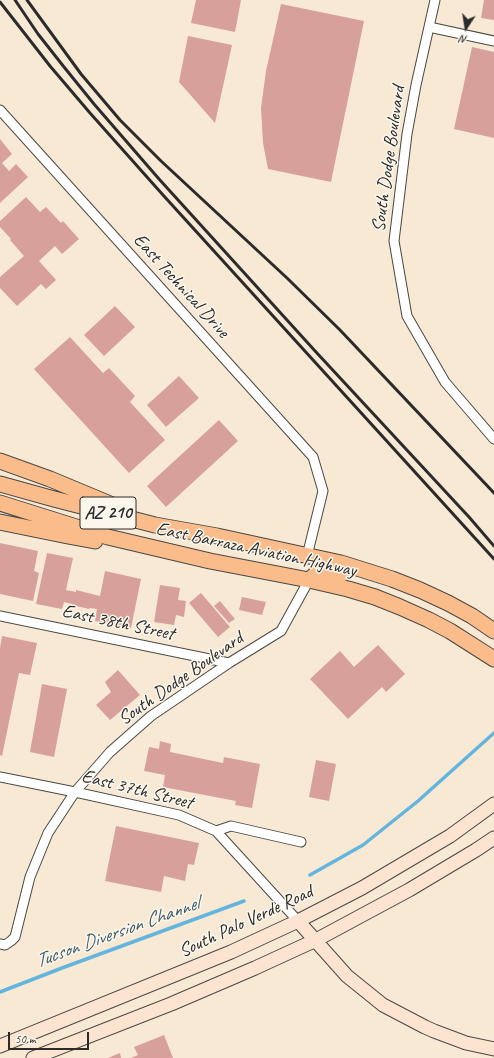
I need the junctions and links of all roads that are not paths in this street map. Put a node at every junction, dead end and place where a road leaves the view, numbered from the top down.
1 (435, 0) edge
2 (429, 27) junction
3 (494, 41) edge
4 (0, 110) edge
5 (494, 439) edge
6 (0, 461) edge
7 (0, 484) edge
8 (0, 503) edge
9 (0, 522) edge
10 (217, 536) junction
11 (307, 556) junction
12 (210, 561) junction
13 (309, 580) junction
14 (0, 616) edge
15 (494, 632) edge
16 (494, 659) edge
17 (229, 663) junction
18 (0, 777) edge
19 (75, 792) junction
20 (494, 804) edge
21 (216, 831) junction
22 (494, 838) edge
23 (301, 842) dead end
24 (298, 921) junction
25 (316, 940) junction
26 (0, 944) edge
27 (0, 1046) edge
28 (494, 1049) edge
29 (33, 1058) edge

1 - 2 street, South Dodge Boulevard
2 - 3 street
2 - 5 street, South Dodge Boulevard
4 - 11 street, East Technical Drive
6 - 10 main road
7 - 10 main road, East Barraza Aviation Highway / AZ 210
8 - 12 main road, East Barraza Aviation Highway / AZ 210
9 - 12 main road
10 - 11 main road, East Barraza Aviation Highway / AZ 210
11 - 15 main road, East Barraza Aviation Highway / AZ 210
12 - 13 main road, East Barraza Aviation Highway / AZ 210
13 - 15 main road
13 - 16 main road, East Barraza Aviation Highway / AZ 210
13 - 17 street, South Dodge Boulevard
14 - 17 street, East 38th Street
17 - 19 street, South Dodge Boulevard
18 - 19 street, East 37th Street
19 - 21 street, East 37th Street
19 - 26 street, South Dodge Boulevard
20 - 24 main road, South Palo Verde Road
21 - 23 street
21 - 24 street, East 37th Street
22 - 25 main road
24 - 25 main road
24 - 27 main road, South Palo Verde Road
25 - 28 main road
25 - 29 main road

